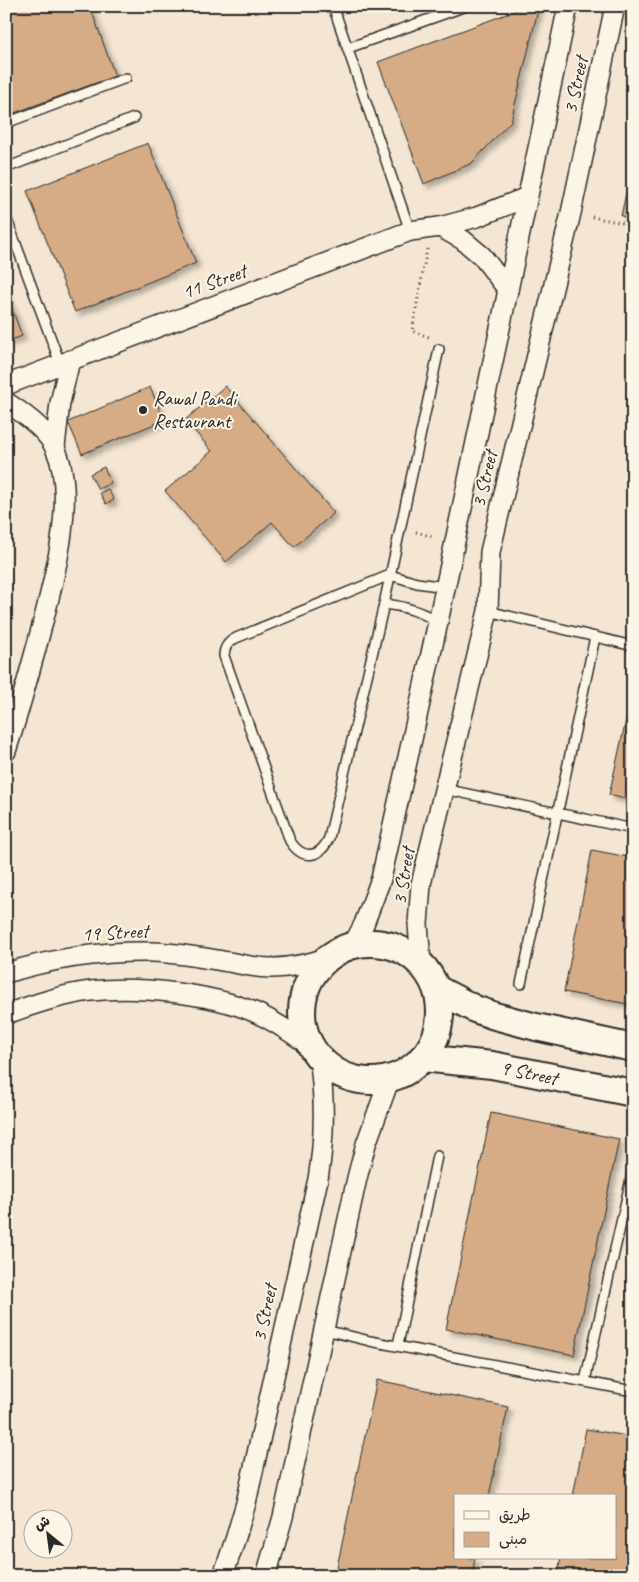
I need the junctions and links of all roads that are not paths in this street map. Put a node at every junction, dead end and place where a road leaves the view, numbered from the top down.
1 (333, 6) edge
2 (466, 6) edge
3 (568, 6) edge
4 (615, 6) edge
5 (348, 48) junction
6 (126, 78) dead end
7 (134, 118) dead end
8 (6, 123) edge
9 (6, 168) edge
10 (527, 197) junction
11 (6, 217) edge
12 (436, 227) junction
13 (410, 231) junction
14 (508, 290) junction
15 (439, 349) road end
16 (65, 362) junction
17 (6, 385) edge
18 (6, 402) edge
19 (55, 447) junction
20 (390, 575) junction
21 (444, 587) junction
22 (384, 604) junction
23 (488, 611) junction
24 (438, 622) junction
25 (595, 637) junction
26 (633, 646) edge
27 (6, 751) edge
28 (444, 789) junction
29 (558, 813) junction
30 (633, 829) edge
31 (342, 951) junction
32 (421, 964) junction
33 (6, 973) edge
34 (521, 984) dead end
35 (436, 989) junction
36 (6, 1014) edge
37 (633, 1048) edge
38 (315, 1051) junction
39 (422, 1058) junction
40 (390, 1078) junction
41 (633, 1093) edge
42 (437, 1156) dead end
43 (633, 1170) edge
44 (325, 1330) junction
45 (398, 1345) junction
46 (585, 1381) junction
47 (633, 1391) edge
48 (223, 1576) edge
49 (266, 1576) edge

1 - 5 lane
2 - 5 lane
3 - 10 street, 3 Street
4 - 23 street, 3 Street
5 - 13 lane
6 - 8 lane
7 - 9 lane
10 - 12 street, 11 Street
10 - 14 street, 3 Street
11 - 16 lane
12 - 13 street, 11 Street
12 - 14 street
13 - 16 street, 11 Street
14 - 21 street, 3 Street
15 - 20 lane
16 - 17 street, 11 Street
16 - 19 street
18 - 19 street
19 - 27 street
20 - 21 lane
20 - 22 lane
20 - 22 lane
21 - 24 street, 3 Street
22 - 24 lane
23 - 25 lane
23 - 28 street, 3 Street
24 - 31 street, 3 Street
25 - 26 lane
25 - 29 lane
28 - 29 lane
28 - 32 street, 3 Street
29 - 30 lane
29 - 34 lane
31 - 32 street
31 - 33 street, 19 Street
31 - 38 street
32 - 35 street
35 - 37 street
35 - 39 street
36 - 38 street
38 - 40 street
38 - 48 street, 3 Street
39 - 40 street
39 - 41 street, 9 Street
40 - 44 street
42 - 45 lane
43 - 46 lane
44 - 45 lane
44 - 49 street
45 - 46 lane
46 - 47 lane

